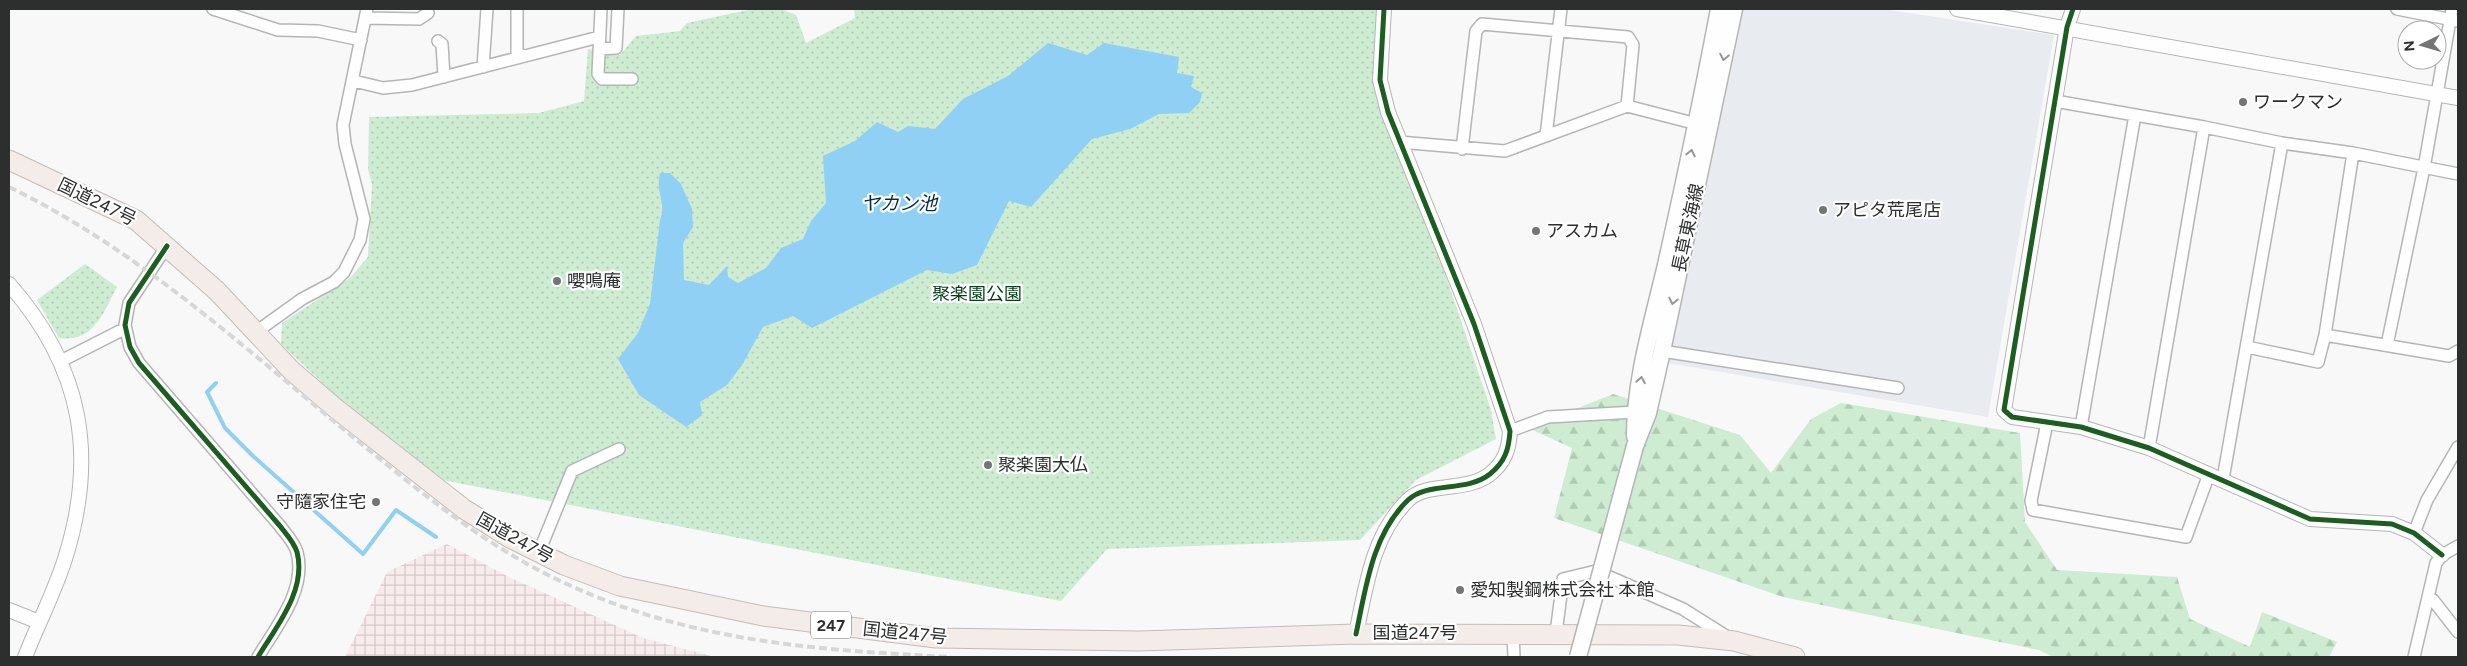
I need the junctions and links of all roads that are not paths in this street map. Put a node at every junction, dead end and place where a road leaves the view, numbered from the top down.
1 (213, 9) edge
2 (487, 9) edge
3 (517, 9) edge
4 (601, 9) edge
5 (618, 9) edge
6 (1384, 9) edge
7 (1561, 9) edge
8 (1720, 9) edge
9 (1734, 9) edge
10 (1957, 9) edge
11 (2073, 9) edge
12 (2397, 9) edge
13 (428, 13) dead end
14 (366, 14) edge
15 (2454, 16) edge
16 (2068, 27) junction
17 (1558, 30) junction
18 (600, 36) junction
19 (360, 40) junction
20 (438, 41) dead end
21 (599, 49) junction
22 (523, 56) junction
23 (484, 66) junction
24 (444, 77) junction
25 (632, 79) dead end
26 (354, 81) junction
27 (2437, 94) junction
28 (2458, 98) edge
29 (2055, 101) junction
30 (1627, 106) junction
31 (2136, 115) junction
32 (1697, 124) junction
33 (2204, 127) junction
34 (1546, 136) junction
35 (1399, 142) junction
36 (2282, 143) junction
37 (1462, 149) junction
38 (2353, 153) junction
39 (9, 160) edge
40 (2424, 168) junction
41 (2458, 174) edge
42 (167, 246) junction
43 (9, 284) edge
44 (126, 331) junction
45 (256, 332) junction
46 (2325, 335) junction
47 (2387, 345) junction
48 (2246, 347) junction
49 (1662, 351) junction
50 (2458, 351) edge
51 (61, 361) junction
52 (1898, 388) dead end
53 (1635, 412) junction
54 (2046, 423) junction
55 (2081, 427) junction
56 (1510, 431) junction
57 (1635, 446) junction
58 (2458, 447) edge
59 (619, 448) dead end
60 (2148, 448) junction
61 (2209, 474) junction
62 (2223, 479) junction
63 (2414, 533) junction
64 (2458, 547) edge
65 (539, 552) junction
66 (2442, 556) junction
67 (2428, 598) junction
68 (9, 610) edge
69 (39, 622) junction
70 (2458, 631) edge
71 (1513, 633) junction
72 (1556, 633) junction
73 (1356, 634) junction
74 (1734, 641) junction
75 (25, 657) edge
76 (258, 657) edge
77 (1514, 657) edge
78 (1578, 657) edge
79 (1795, 657) edge
80 (2414, 657) edge

1 - 19 street
2 - 23 street
3 - 22 street
4 - 18 street
5 - 21 street
6 - 35 street
7 - 17 street
8 - 32 main road, 長草東海線
9 -> 49 main road, 長草東海線
10 - 16 street
11 - 16 street
12 - 15 street
13 - 14 street
14 - 19 street
15 - 27 street
16 - 27 street
16 - 29 street
17 - 30 street
17 - 34 street
17 - 37 street
18 - 21 street
18 - 22 street
19 - 26 street
20 - 24 street
21 - 25 street
22 - 23 street
23 - 24 street
24 - 26 street
26 - 45 street
27 - 28 street
27 - 40 street
29 - 31 street
29 - 54 street
30 - 32 street
30 - 34 street
31 - 33 street
31 - 55 street
53 -> 32 main road, 長草東海線
33 - 36 street
33 - 60 street
34 - 37 street
35 - 37 street
35 - 56 street
36 - 38 street
36 - 48 street
38 - 40 street
38 - 46 street
39 - 42 highway, 国道247号 / 247
40 - 41 street
40 - 47 street
42 - 44 street
42 - 45 highway, 国道247号 / 247
43 - 51 street
44 - 51 street
44 - 76 street
45 - 65 highway, 国道247号 / 247
46 - 47 street
46 - 48 street
47 - 50 street
48 - 62 street
49 - 52 street
49 - 57 main road, 長草東海線
51 - 69 street
53 - 56 street
53 - 57 main road, 長草東海線
54 - 55 street
54 - 61 street
55 - 60 street
56 - 73 street
57 - 78 main road, 長草東海線, bridge
58 - 63 street
59 - 65 street
60 - 61 street
61 - 62 street
62 - 63 street
63 - 66 street
64 - 66 street
65 - 73 highway, 国道247号 / 247
66 - 67 street
67 - 70 street
67 - 80 street
68 - 69 street
69 - 75 street
71 - 72 highway, 国道247号 / 247
71 - 73 highway, 国道247号 / 247
71 - 77 street
72 - 74 highway, 国道247号 / 247
72 - 74 street
74 - 79 highway, 国道247号 / 247

